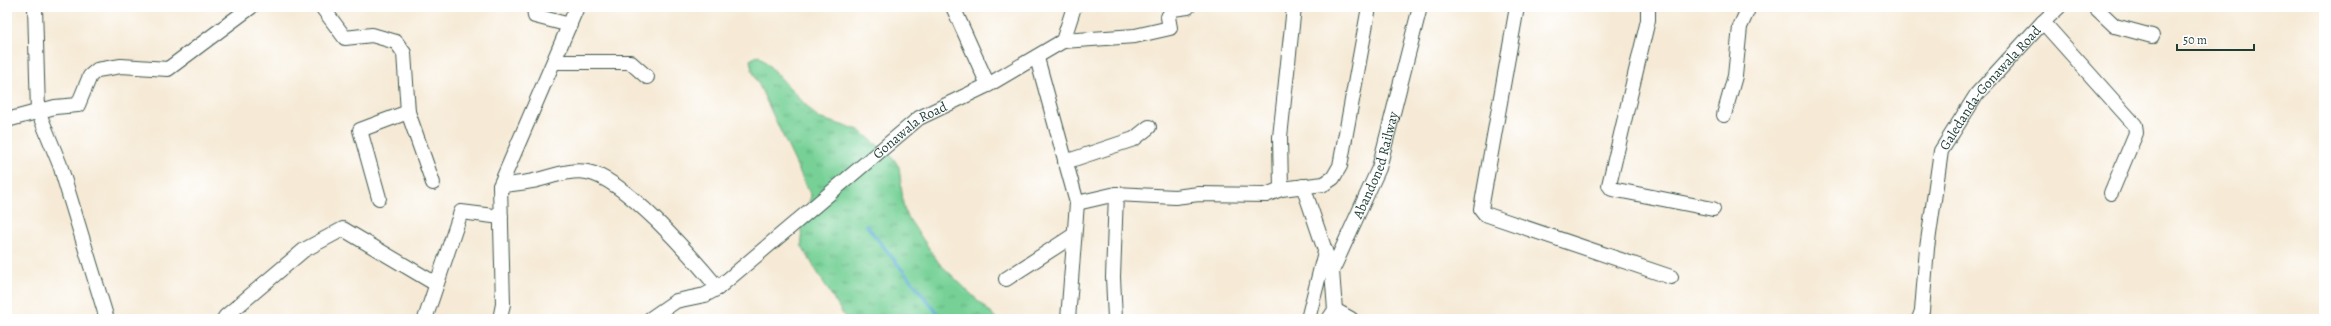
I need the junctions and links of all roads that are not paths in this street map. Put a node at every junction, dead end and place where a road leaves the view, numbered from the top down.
1 (36, 7) edge
2 (251, 7) edge
3 (322, 7) edge
4 (534, 7) edge
5 (577, 7) edge
6 (954, 7) edge
7 (1074, 7) edge
8 (1188, 7) edge
9 (1294, 7) edge
10 (1370, 7) edge
11 (1420, 7) edge
12 (1517, 7) edge
13 (1648, 7) edge
14 (1750, 7) edge
15 (2059, 7) edge
16 (2095, 7) edge
17 (2043, 22) junction
18 (570, 26) junction
19 (2152, 36) dead end
20 (1063, 41) junction
21 (1037, 58) junction
22 (554, 62) junction
23 (647, 76) dead end
24 (988, 85) junction
25 (38, 111) junction
26 (408, 112) junction
27 (1724, 116) dead end
28 (7, 120) edge
29 (1149, 127) dead end
30 (1066, 162) junction
31 (433, 183) dead end
32 (500, 186) junction
33 (1304, 186) junction
34 (1281, 189) junction
35 (2111, 193) dead end
36 (1116, 194) junction
37 (379, 198) dead end
38 (1077, 203) junction
39 (1713, 209) dead end
40 (501, 217) junction
41 (1074, 235) junction
42 (1326, 252) junction
43 (1332, 271) junction
44 (1671, 278) dead end
45 (1006, 279) dead end
46 (436, 284) junction
47 (718, 288) junction
48 (1332, 315) edge
49 (107, 319) edge
50 (224, 319) edge
51 (425, 319) edge
52 (500, 319) edge
53 (650, 319) edge
54 (1068, 319) edge
55 (1115, 319) edge
56 (1308, 319) edge
57 (1351, 319) edge
58 (1918, 319) edge

1 - 25 street
2 - 25 street
3 - 26 street
4 - 18 street
5 - 18 street
6 - 24 street
7 - 20 street
8 - 20 street
9 - 34 street
10 - 33 street
11 - 43 street, Abandoned Railway
12 - 44 street
13 - 39 street
14 - 27 street
15 - 17 street, Galedanda-Gonawala Road
16 - 19 street
17 - 35 street
17 - 58 street, Galedanda-Gonawala Road
18 - 22 street
20 - 21 street, Gonawala Road
21 - 24 street, Gonawala Road
21 - 30 street
22 - 23 street
22 - 32 street
24 - 47 street, Gonawala Road
25 - 28 street
25 - 49 street
26 - 31 street
26 - 37 street
29 - 30 street
30 - 38 street
32 - 40 street
32 - 47 street
33 - 34 street
33 - 42 street
34 - 36 street
36 - 38 street
36 - 55 street
38 - 41 street
40 - 46 street
40 - 52 street
41 - 45 street
41 - 54 street
42 - 43 street
42 - 56 street
43 - 48 street, Abandoned Railway
46 - 50 street
46 - 51 street
47 - 53 street, Gonawala Road
48 - 57 street

